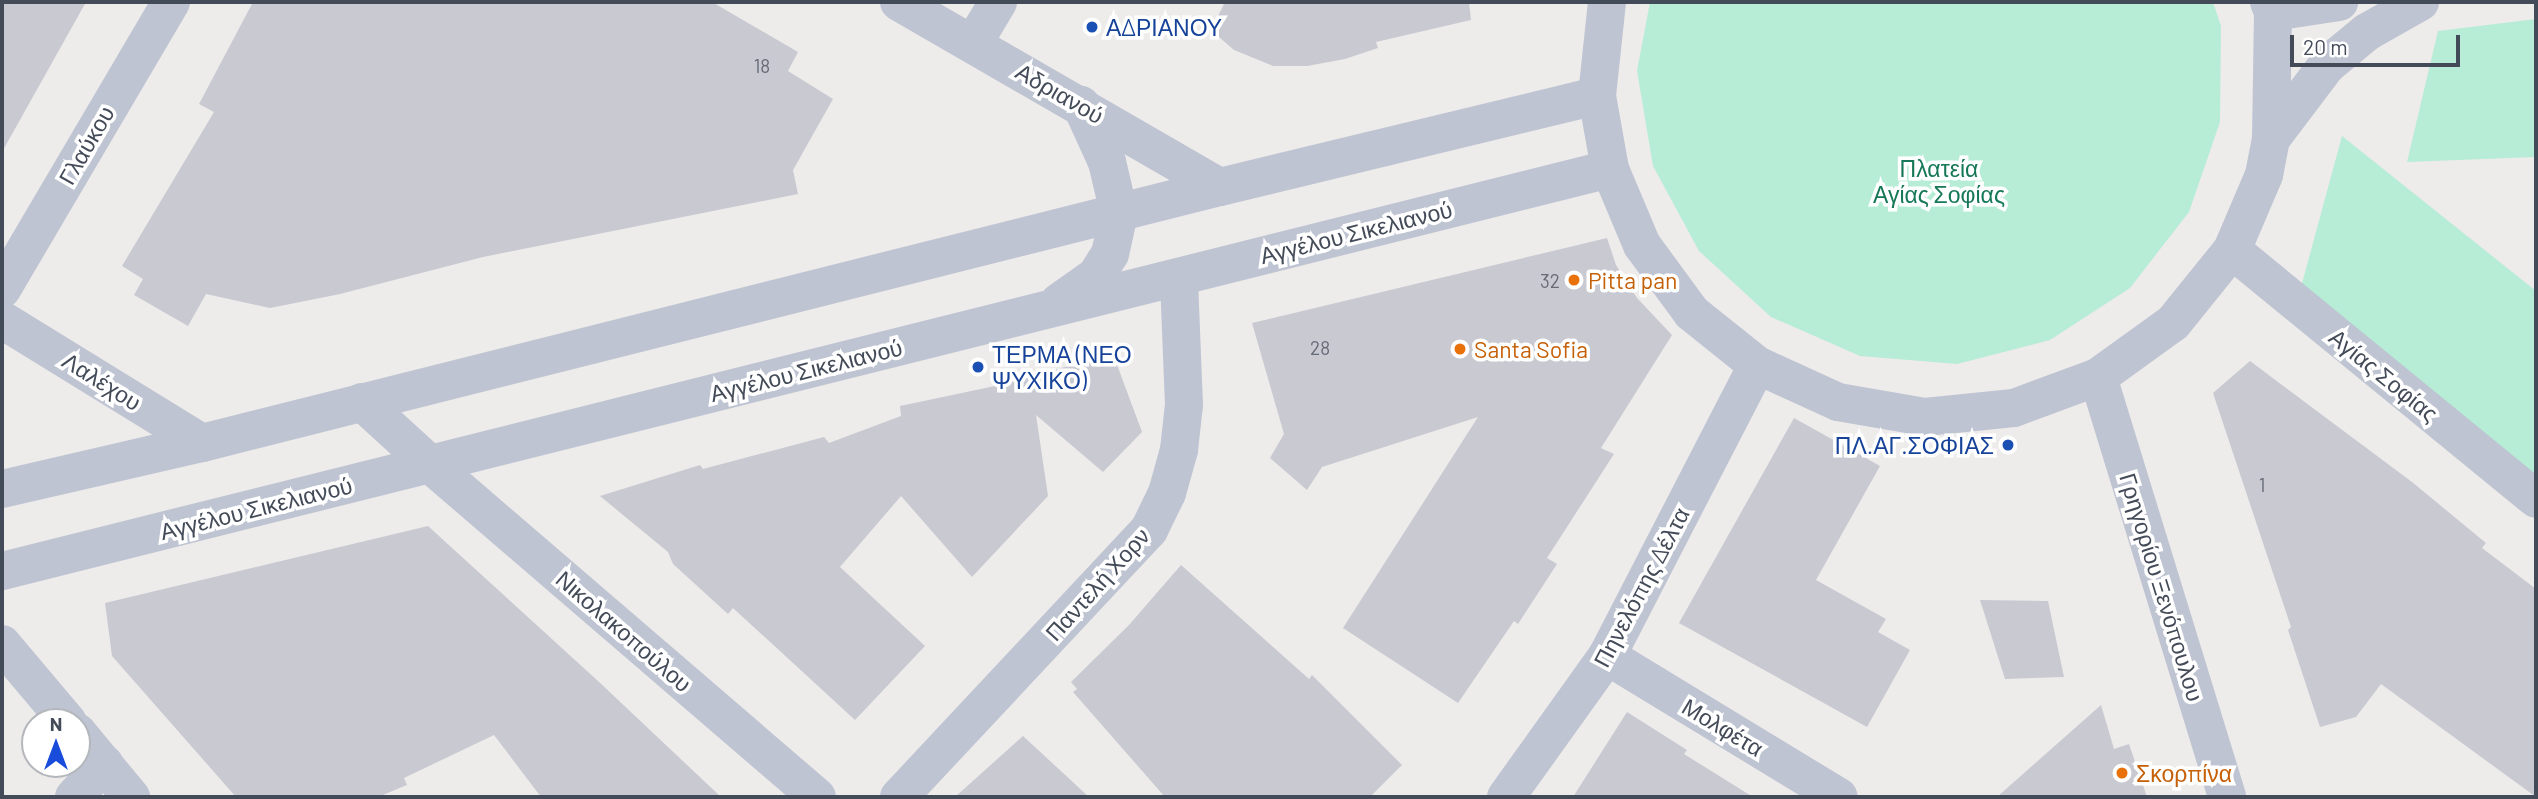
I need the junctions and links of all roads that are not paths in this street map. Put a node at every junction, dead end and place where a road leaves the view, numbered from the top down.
1 (171, 2) edge
2 (899, 2) edge
3 (999, 2) edge
4 (1607, 2) edge
5 (2339, 2) edge
6 (2420, 2) edge
7 (2271, 7) edge
8 (974, 44) junction
9 (1597, 96) junction
10 (1081, 104) junction
11 (2271, 139) junction
12 (1610, 169) junction
13 (1220, 187) junction
14 (1119, 213) junction
15 (2232, 250) junction
16 (1179, 278) junction
17 (2, 289) edge
18 (1047, 311) junction
19 (2, 320) edge
20 (1757, 365) junction
21 (2098, 377) junction
22 (362, 401) junction
23 (202, 443) junction
24 (431, 465) junction
25 (2, 489) edge
26 (2536, 499) edge
27 (2, 572) edge
28 (2, 644) edge
29 (1607, 656) junction
30 (56, 708) edge
31 (91, 749) edge
32 (104, 764) junction
33 (74, 797) edge
34 (131, 797) edge
35 (817, 797) edge
36 (899, 797) edge
37 (1506, 797) edge
38 (1839, 797) edge
39 (2227, 797) edge

1 - 17 street, Γλαύκου
2 - 8 street, Αδριανού
3 - 8 street
4 - 9 street
5 - 7 street
6 - 11 street
7 - 11 street
8 - 10 street, Αδριανού
9 - 12 street
9 - 13 street
10 - 13 street, Αδριανού
10 - 14 street
11 - 15 street
12 - 16 street, Αγγέλου Σικελιανού
12 - 20 street
13 - 14 street
14 - 18 street
14 - 22 street
15 - 21 street
15 - 26 street, Αγίας Σοφίας
16 - 18 street, Αγγέλου Σικελιανού
16 - 36 street, Παντελή Χορν
18 - 24 street, Αγγέλου Σικελιανού
19 - 23 street, Λαλέχου
20 - 21 street
20 - 29 street, Πηνελόπης Δέλτα
21 - 39 street, Γρηγορίου Ξενόπουλου
22 - 23 street
22 - 24 street, Νικολακοπούλου
23 - 25 street
24 - 27 street, Αγγέλου Σικελιανού
24 - 35 street, Νικολακοπούλου
28 - 30 street
29 - 37 street, Πηνελόπης Δέλτα
29 - 38 street, Μολφέτα
31 - 32 street
32 - 33 street
32 - 34 street

